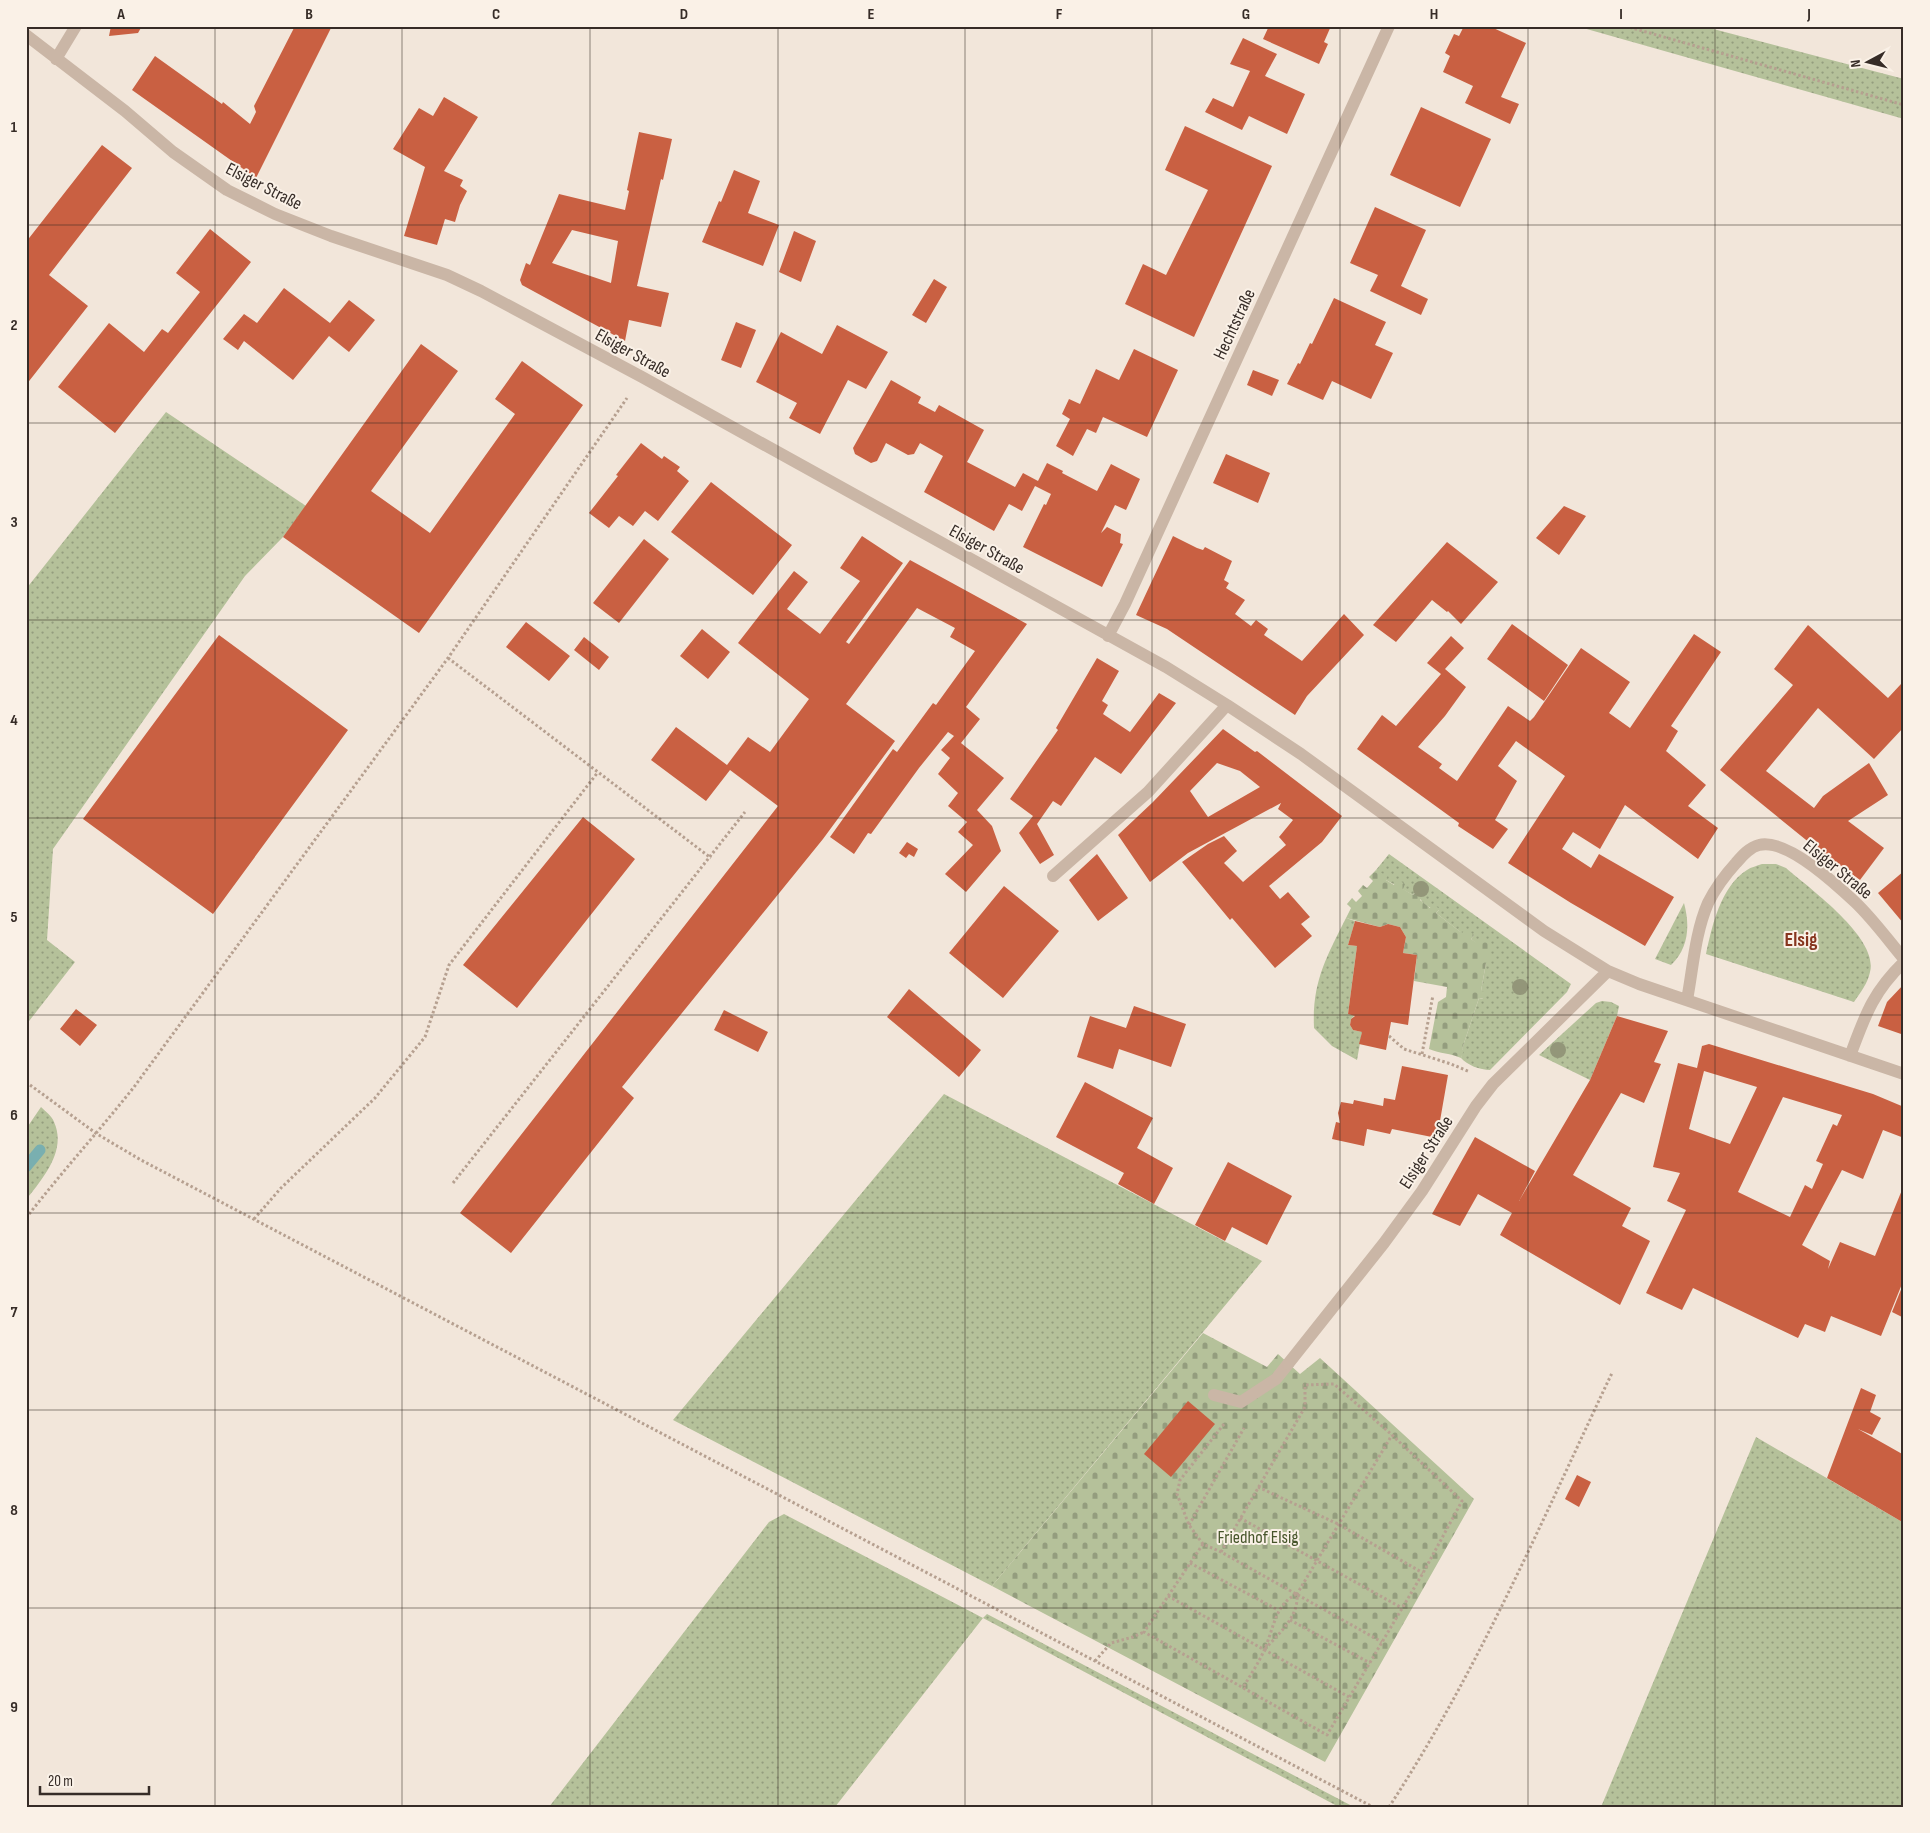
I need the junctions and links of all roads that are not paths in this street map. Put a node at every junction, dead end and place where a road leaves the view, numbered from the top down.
1 (76, 26) edge
2 (1389, 26) edge
3 (26, 35) edge
4 (56, 59) junction
5 (1108, 636) junction
6 (1227, 705) junction
7 (1053, 876) dead end
8 (1904, 961) edge
9 (1608, 971) junction
10 (1687, 1000) junction
11 (1850, 1056) junction
12 (1904, 1074) edge
13 (1214, 1395) dead end

1 - 4 street
2 - 5 street, Hechtstraße
3 - 4 street, Elsiger Straße
4 - 5 street, Elsiger Straße
5 - 6 street, Elsiger Straße
6 - 7 street
6 - 9 street, Elsiger Straße
8 - 10 street, Elsiger Straße
8 - 11 street, Elsiger Straße
9 - 10 street, Elsiger Straße
9 - 13 street, Elsiger Straße
10 - 11 street, Elsiger Straße
11 - 12 street, Elsiger Straße

